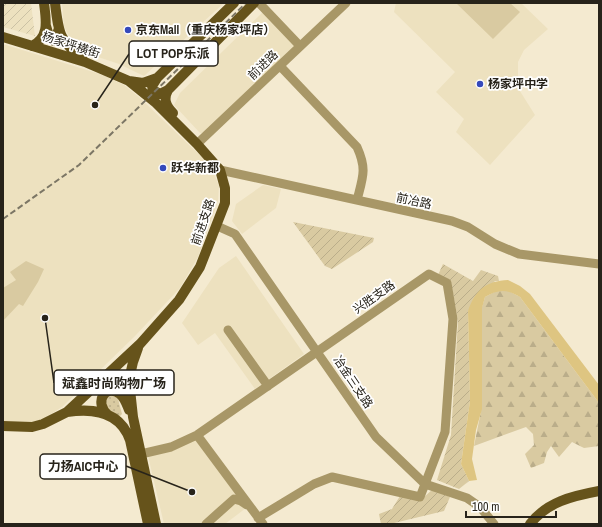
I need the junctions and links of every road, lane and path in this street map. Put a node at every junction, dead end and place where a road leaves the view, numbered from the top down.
1 (44, 3) edge
2 (55, 3) edge
3 (234, 3) edge
4 (254, 3) edge
5 (259, 3) edge
6 (346, 3) edge
7 (46, 26) junction
8 (58, 31) junction
9 (3, 37) edge
10 (32, 46) junction
11 (300, 46) junction
12 (85, 62) junction
13 (280, 66) junction
14 (157, 78) junction
15 (129, 81) junction
16 (168, 90) junction
17 (197, 144) junction
18 (220, 170) junction
19 (357, 200) junction
20 (217, 226) junction
21 (599, 264) edge
22 (228, 330) dead end
23 (140, 344) junction
24 (317, 351) junction
25 (268, 386) junction
26 (67, 412) junction
27 (110, 417) junction
28 (133, 417) junction
29 (3, 426) edge
30 (197, 435) junction
31 (141, 454) junction
32 (425, 484) junction
33 (599, 491) edge
34 (599, 497) edge
35 (251, 508) junction
36 (260, 521) edge
37 (148, 524) edge
38 (156, 524) edge
39 (206, 524) edge
40 (494, 524) edge
41 (530, 524) edge
42 (537, 524) edge

1 - 7 main road
2 - 8 main road
3 - 14 main road
4 - 16 main road
5 - 11 street
6 - 11 street, 前进路
7 - 8 main road
7 - 10 main road
8 - 12 main road
9 - 10 main road, 杨家坪横街
10 - 12 main road, 杨家坪横街
11 - 13 street, 前进路
12 - 15 main road, 杨家坪横街
13 - 17 street, 前进路
13 - 19 street
14 - 15 main road
14 - 16 main road
15 - 17 main road, 前进支路
16 - 17 main road
17 - 18 main road, 前进支路
18 - 19 street, 前冶路
18 - 20 main road, 前进支路
19 - 21 street, 前冶路
20 - 23 main road, 前进支路
20 - 24 street, 冶金三支路
22 - 25 street
23 - 26 main road, 前进支路
23 - 28 main road
24 - 25 street, 兴胜支路
24 - 32 street, 冶金三支路
24 - 32 street, 兴胜支路
25 - 30 street, 兴胜支路
26 - 27 main road
26 - 29 main road
27 - 28 main road
27 - 37 main road
28 - 31 main road
30 - 31 street, 兴胜支路
30 - 35 street
31 - 38 main road
32 - 36 street
32 - 40 street, 冶金三支路
33 - 41 main road
34 - 42 main road
35 - 36 street
35 - 39 street

